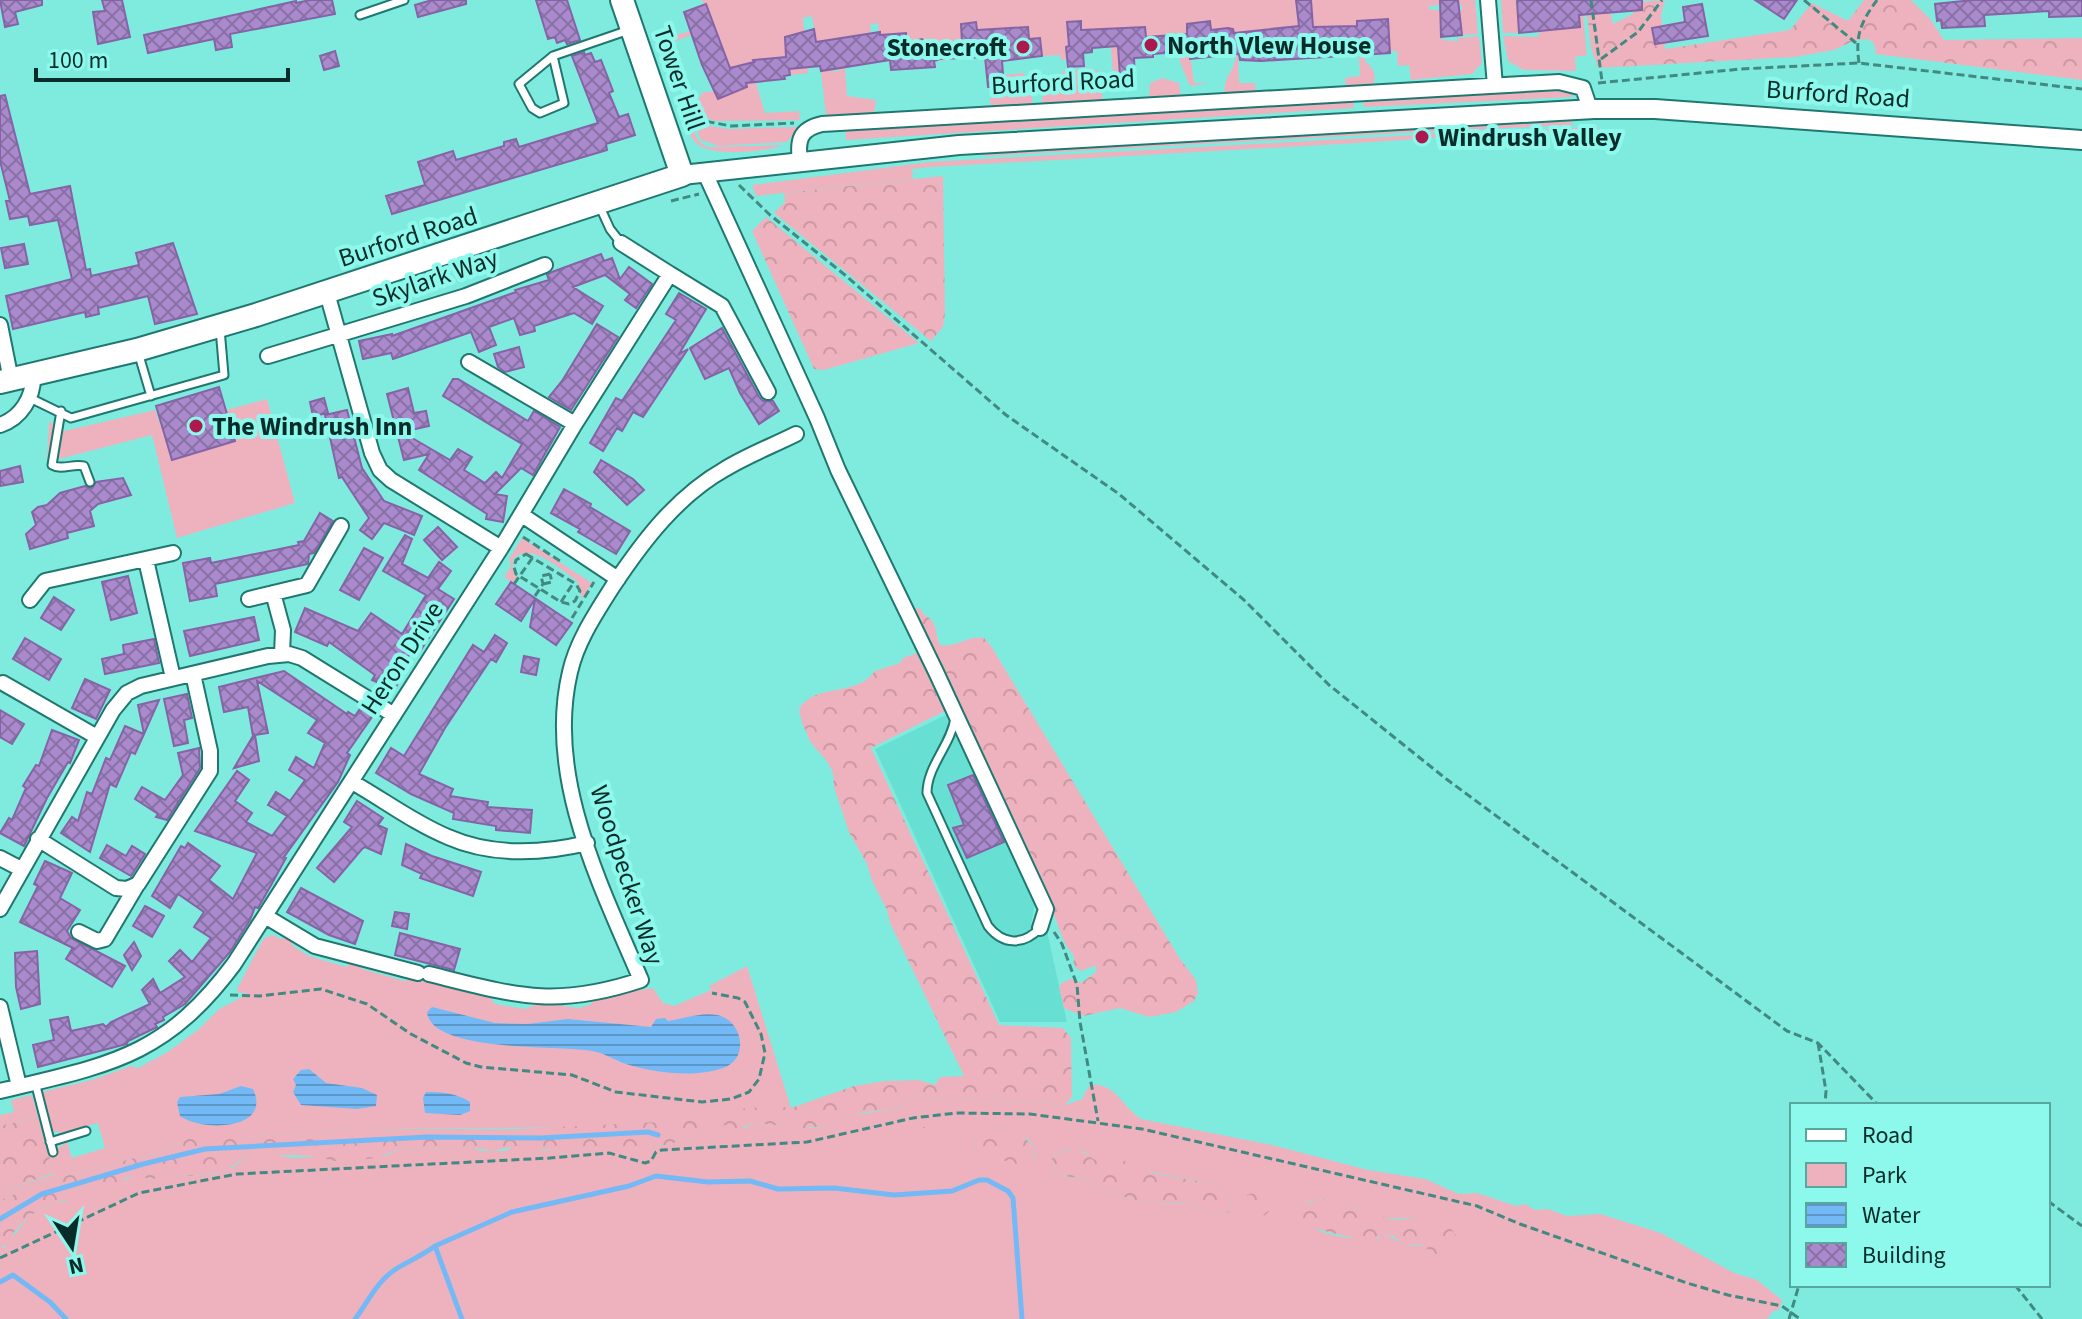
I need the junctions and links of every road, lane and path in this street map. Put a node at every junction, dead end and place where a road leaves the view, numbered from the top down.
1 (404, 0) edge
2 (622, 0) edge
3 (1488, 0) edge
4 (1591, 0) edge
5 (1662, 0) edge
6 (1804, 0) edge
7 (1877, 0) edge
8 (360, 15) dead end
9 (632, 29) junction
10 (1856, 43) junction
11 (553, 56) junction
12 (1601, 59) junction
13 (1859, 63) junction
14 (1602, 81) junction
15 (1495, 86) junction
16 (1583, 88) junction
17 (2082, 89) edge
18 (1590, 109) junction
19 (663, 116) junction
20 (811, 127) junction
21 (2082, 140) edge
22 (800, 161) junction
23 (694, 174) junction
24 (739, 185) dead end
25 (599, 202) junction
26 (621, 243) joint
27 (545, 265) dead end
28 (670, 274) junction
29 (327, 293) junction
30 (0, 325) edge
31 (219, 326) junction
32 (340, 335) junction
33 (137, 350) junction
34 (268, 356) dead end
35 (469, 362) dead end
36 (19, 384) edge
37 (768, 392) dead end
38 (151, 396) junction
39 (61, 411) junction
40 (575, 424) junction
41 (0, 425) edge
42 (796, 434) dead end
43 (90, 482) dead end
44 (522, 515) junction
45 (341, 526) dead end
46 (523, 537) dead end
47 (501, 548) junction
48 (173, 553) dead end
49 (533, 557) junction
50 (146, 560) junction
51 (570, 567) dead end
52 (551, 572) junction
53 (520, 576) junction
54 (618, 579) junction
55 (574, 582) junction
56 (594, 582) dead end
57 (514, 584) dead end
58 (541, 587) junction
59 (567, 592) junction
60 (273, 593) junction
61 (535, 596) dead end
62 (249, 599) dead end
63 (30, 600) dead end
64 (582, 601) junction
65 (561, 602) junction
66 (572, 618) dead end
67 (282, 654) junction
68 (193, 674) junction
69 (173, 678) junction
70 (3, 683) dead end
71 (394, 715) junction
72 (956, 715) junction
73 (97, 737) junction
74 (352, 782) junction
75 (38, 839) junction
76 (587, 843) junction
77 (0, 858) edge
78 (21, 869) junction
79 (138, 884) junction
80 (0, 909) edge
81 (265, 916) junction
82 (1040, 928) joint
83 (79, 932) dead end
84 (1058, 940) dead end
85 (712, 993) dead end
86 (230, 995) dead end
87 (0, 1007) edge
88 (1818, 1043) junction
89 (35, 1082) junction
90 (19, 1086) junction
91 (0, 1091) edge
92 (1825, 1103) edge
93 (1876, 1103) edge
94 (1098, 1122) junction
95 (86, 1131) dead end
96 (50, 1142) junction
97 (53, 1152) dead end
98 (2050, 1202) edge
99 (2082, 1226) edge
100 (0, 1258) edge
101 (1798, 1287) edge
102 (2017, 1287) edge
103 (1791, 1312) junction
104 (1789, 1319) edge
105 (1800, 1319) edge
106 (2042, 1319) edge

1 - 8 lane
2 - 9 main road, Tower Hill
3 - 15 street
4 - 12 path
5 - 12 path
6 - 10 path
7 - 10 path
9 - 11 lane
9 - 19 main road, Tower Hill
10 - 13 path
11 - 11 lane
12 - 14 path
13 - 14 path
13 - 17 path
14 - 16 path
15 - 16 street, Burford Road
15 - 20 street, Burford Road
16 - 18 street
18 - 21 main road, Burford Road
18 - 22 main road, Burford Road
19 - 20 path
19 - 23 main road, Tower Hill
20 - 22 street
22 - 23 main road, Burford Road
23 - 25 main road, Burford Road
23 - 72 street
24 - 88 path
25 - 26 lane
25 - 29 main road, Burford Road
26 - 28 street
27 - 32 street, Skylark Way
28 - 37 street
28 - 40 street, Heron Drive
29 - 31 main road, Burford Road
29 - 32 street
30 - 36 street
31 - 33 main road, Burford Road
31 - 38 lane
32 - 34 street, Skylark Way
32 - 47 street
33 - 36 main road, Burford Road
33 - 38 lane
35 - 40 street
36 - 39 lane
36 - 41 street, Burford Road
38 - 39 lane
39 - 43 lane
40 - 44 street, Heron Drive
42 - 54 street, Woodpecker Way
44 - 47 street, Heron Drive
44 - 54 street
45 - 60 street
46 - 51 path
47 - 71 street, Heron Drive
48 - 50 street
49 - 52 path
49 - 53 path
49 - 53 path
50 - 63 street
50 - 69 street
52 - 55 path
52 - 58 path
52 - 58 path
53 - 57 path
53 - 58 path
54 - 76 street, Woodpecker Way
55 - 59 path
55 - 64 path
56 - 64 path
58 - 61 path
58 - 65 path
59 - 64 path
59 - 65 path
60 - 62 street
60 - 67 street
64 - 65 path
64 - 66 path
67 - 68 street
67 - 71 street
68 - 69 street
68 - 79 street
69 - 73 street
70 - 73 street
71 - 74 street, Heron Drive
72 - 82 street
72 - 82 lane
73 - 75 street
74 - 76 street
74 - 81 street, Heron Drive
75 - 78 street
75 - 79 street
76 - 81 street, Woodpecker Way
77 - 78 street
78 - 80 street
79 - 83 street
81 - 89 street, Heron Drive
84 - 94 path
85 - 86 path
87 - 90 street
88 - 92 path
88 - 93 path
89 - 90 street, Heron Drive
89 - 96 lane
90 - 91 street, Heron Drive
94 - 100 path
94 - 103 path
95 - 96 lane
96 - 97 lane
98 - 99 path
101 - 103 path
102 - 106 path
103 - 104 path
103 - 105 path

